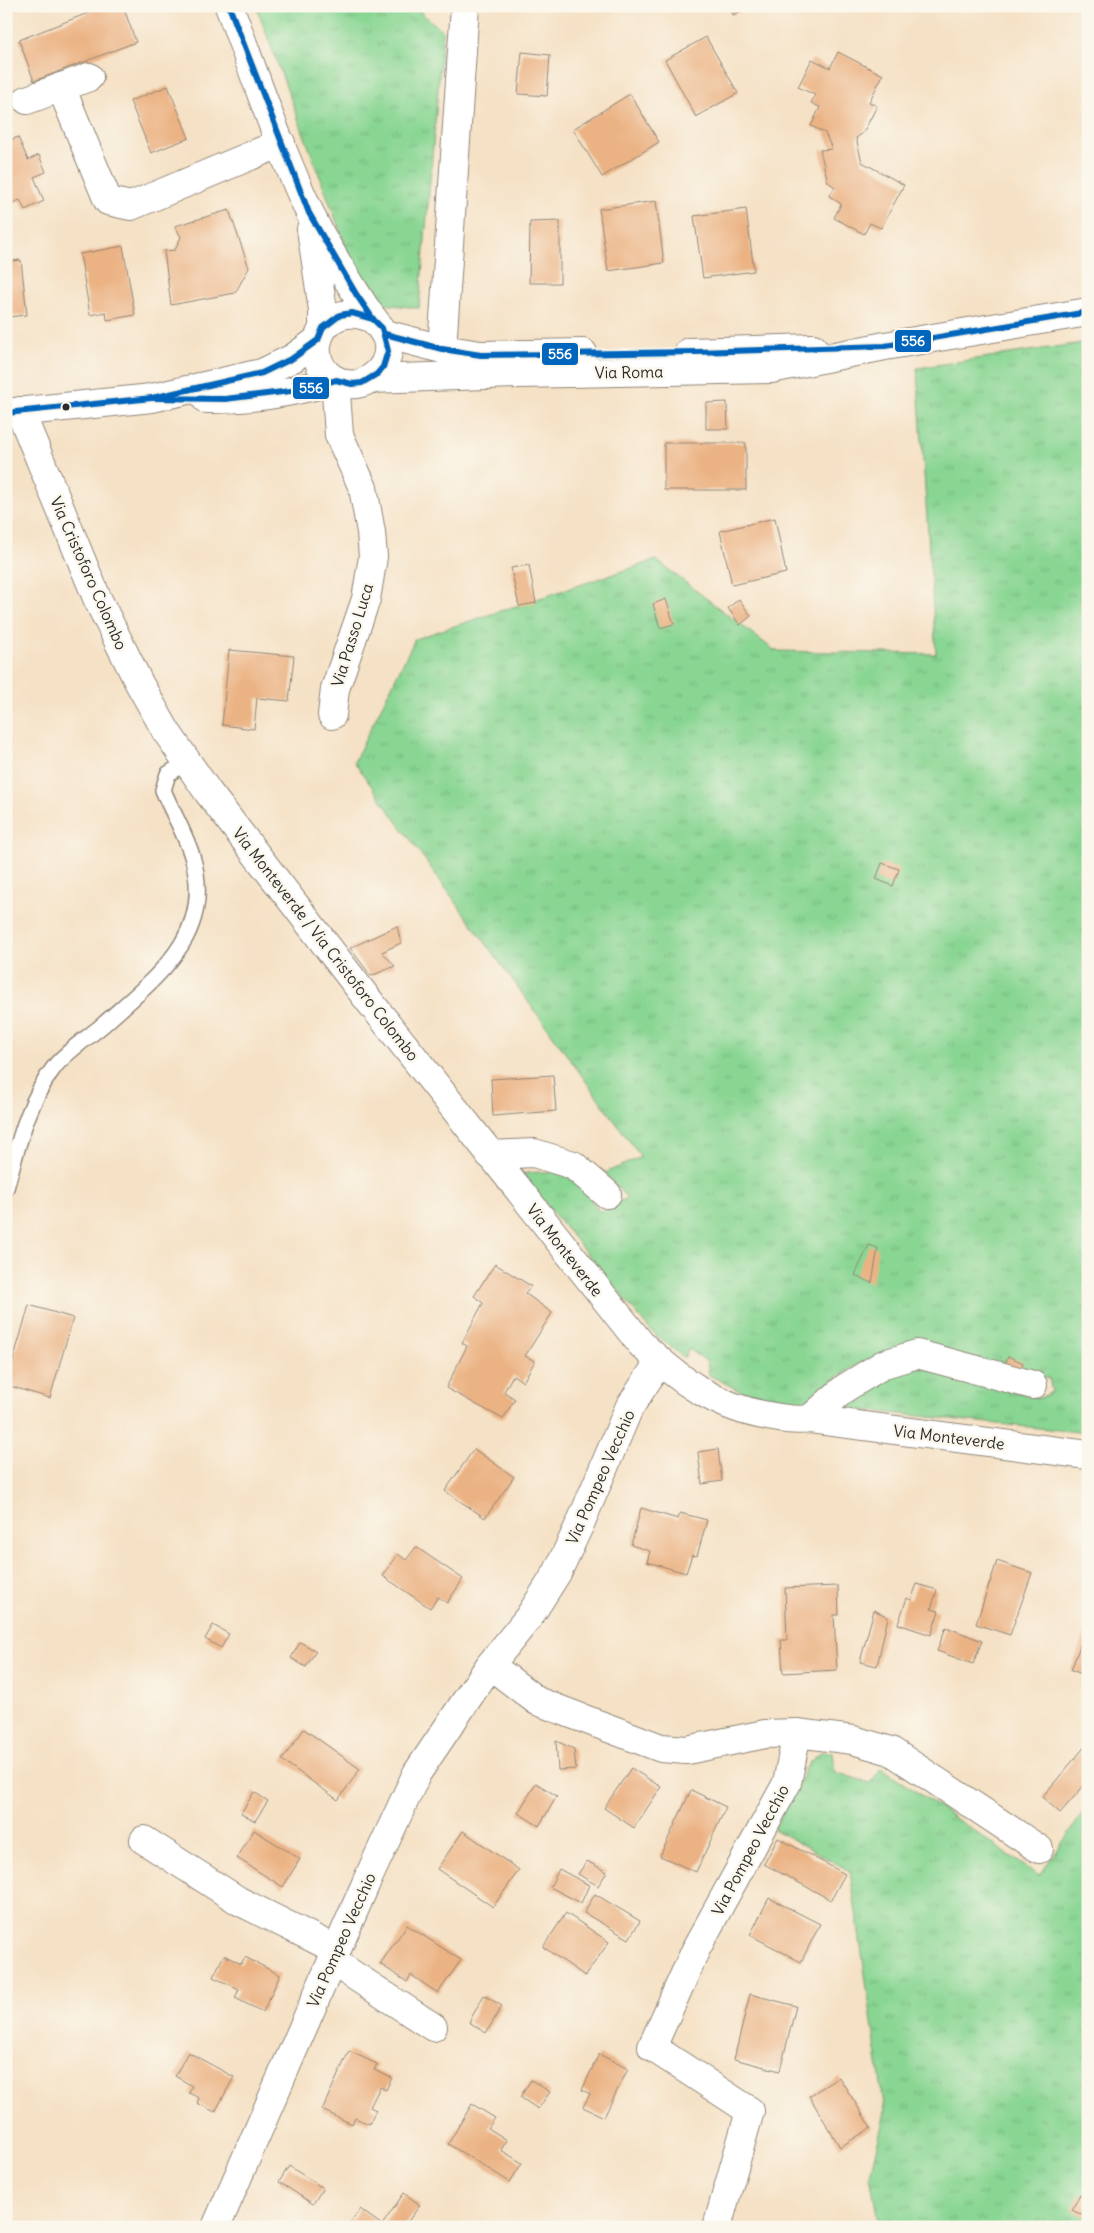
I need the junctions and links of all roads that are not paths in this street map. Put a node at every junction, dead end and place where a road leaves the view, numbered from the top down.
1 (229, 6) edge
2 (465, 6) edge
3 (89, 77) dead end
4 (61, 87) junction
5 (27, 100) dead end
6 (281, 143) junction
7 (309, 213) junction
8 (1088, 312) edge
9 (379, 327) junction
10 (320, 334) junction
11 (885, 346) junction
12 (442, 349) junction
13 (371, 379) junction
14 (339, 382) junction
15 (152, 398) junction
16 (13, 412) edge
17 (332, 715) dead end
18 (166, 731) joint
19 (187, 762) junction
20 (490, 1155) junction
21 (6, 1188) edge
22 (606, 1194) dead end
23 (650, 1353) junction
24 (1033, 1385) dead end
25 (810, 1419) junction
26 (1088, 1455) edge
27 (490, 1665) junction
28 (797, 1733) junction
29 (144, 1840) dead end
30 (1039, 1849) dead end
31 (334, 1956) junction
32 (433, 2028) dead end
33 (216, 2227) edge
34 (717, 2227) edge

1 - 6 street
2 - 12 street
3 - 4 street
4 - 5 street
4 - 6 street
6 - 7 street
7 - 9 street
7 - 10 street
8 - 11 street, Via Roma
9 - 10 street
9 - 12 street, Via Roma
9 - 13 street
10 - 14 street
10 - 15 street
11 - 12 street, Via Roma
11 - 13 street, Via Roma
13 - 14 street
14 - 15 street
14 - 17 street, Via Passo Luca
15 - 16 street
16 - 18 street, Via Cristoforo Colombo
18 - 19 street, Via Monteverde / Via Cristoforo Colombo
19 - 20 street, Via Monteverde / Via Cristoforo Colombo
19 - 21 lane
20 - 22 street
20 - 23 street, Via Monteverde
23 - 25 street
23 - 27 street, Via Pompeo Vecchio
24 - 25 street
25 - 26 street, Via Monteverde
27 - 28 street
27 - 31 street, Via Pompeo Vecchio
28 - 30 street
28 - 34 street, Via Pompeo Vecchio
29 - 31 street
31 - 32 street
31 - 33 street, Via Pompeo Vecchio

